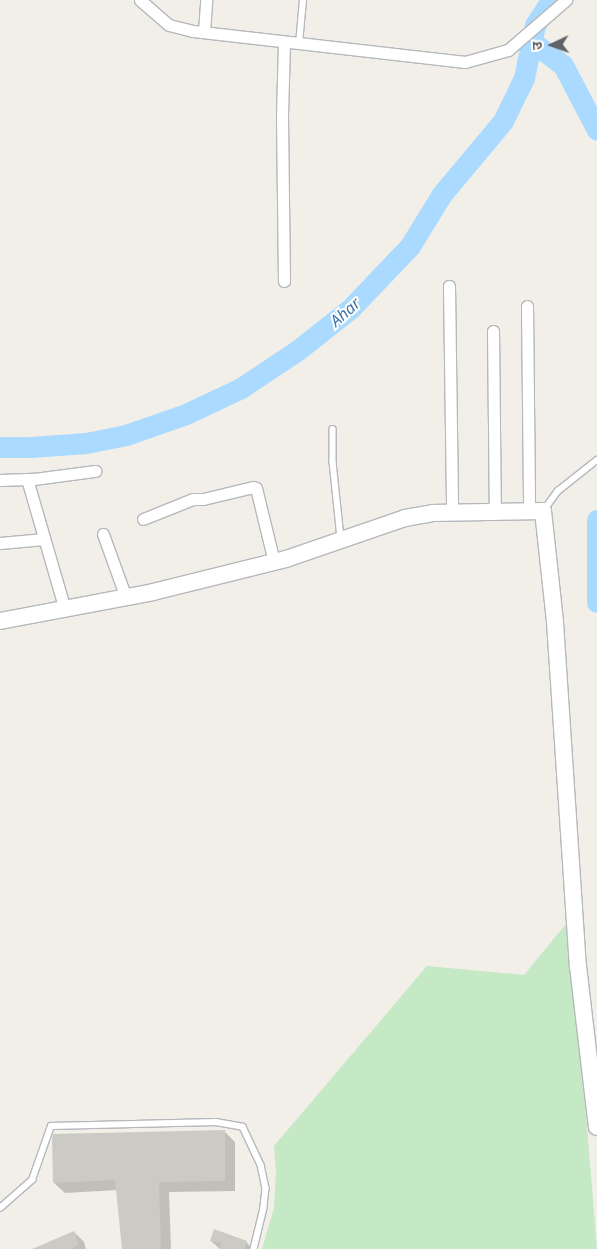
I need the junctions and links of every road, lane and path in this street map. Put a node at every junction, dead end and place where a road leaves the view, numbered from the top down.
1 (140, 0) edge
2 (206, 0) edge
3 (303, 0) edge
4 (566, 0) edge
5 (204, 32) junction
6 (284, 42) junction
7 (299, 44) junction
8 (284, 281) dead end
9 (450, 286) dead end
10 (527, 306) dead end
11 (493, 330) dead end
12 (333, 428) dead end
13 (597, 460) edge
14 (95, 471) dead end
15 (27, 479) junction
16 (0, 480) edge
17 (536, 512) junction
18 (452, 514) junction
19 (495, 514) junction
20 (143, 519) dead end
21 (103, 534) dead end
22 (44, 539) junction
23 (341, 540) junction
24 (0, 543) edge
25 (274, 562) junction
26 (126, 598) junction
27 (65, 610) junction
28 (0, 621) edge
29 (597, 1127) edge
30 (0, 1208) edge
31 (254, 1249) edge

1 - 5 street
2 - 5 street
3 - 7 lane
4 - 7 street
5 - 6 street
6 - 7 street
6 - 8 street
9 - 18 street
10 - 17 street
11 - 19 street
12 - 23 lane
13 - 17 lane
14 - 15 street
15 - 16 street
15 - 22 street
17 - 19 street
17 - 29 street
18 - 19 street
18 - 23 street
20 - 25 street
21 - 26 street
22 - 24 street
22 - 27 street
23 - 25 street
25 - 26 street
26 - 27 street
27 - 28 street
30 - 31 lane

